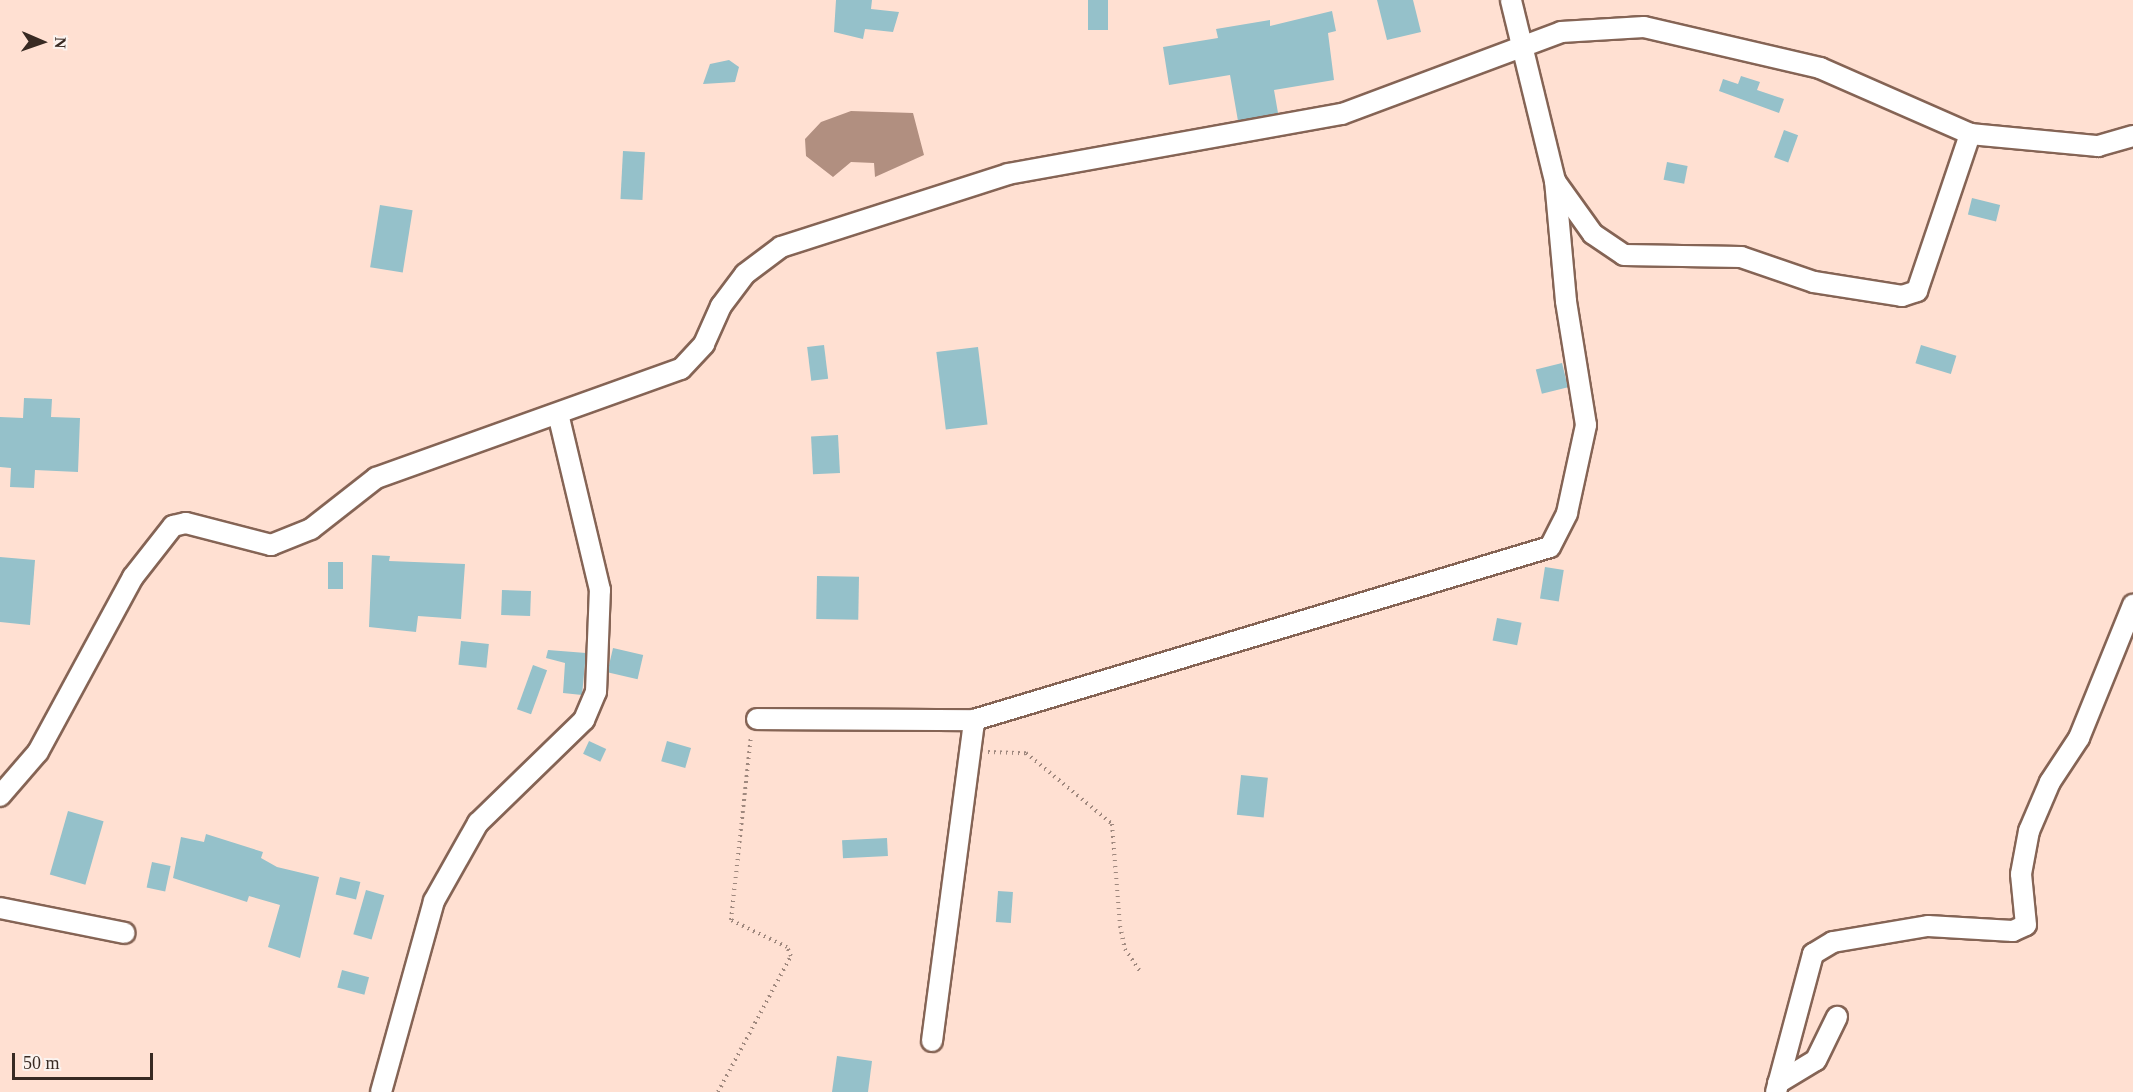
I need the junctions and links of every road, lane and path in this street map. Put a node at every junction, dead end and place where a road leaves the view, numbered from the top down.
1 (1511, 0) edge
2 (1522, 47) junction
3 (1970, 134) junction
4 (2133, 136) edge
5 (1555, 181) junction
6 (558, 414) junction
7 (2133, 604) edge
8 (757, 719) joint
9 (974, 720) junction
10 (970, 752) junction
11 (0, 796) edge
12 (0, 908) edge
13 (125, 933) dead end
14 (1140, 971) dead end
15 (1837, 1017) dead end
16 (932, 1041) dead end
17 (1777, 1087) edge
18 (381, 1092) edge
19 (718, 1092) edge

1 - 2 street
2 - 3 street
2 - 5 street
2 - 6 street
3 - 4 street
3 - 5 street
5 - 9 street
6 - 11 street
6 - 18 street
7 - 17 street
8 - 9 street
8 - 19 path
9 - 10 street
10 - 14 path
10 - 16 street
12 - 13 street
15 - 17 street

